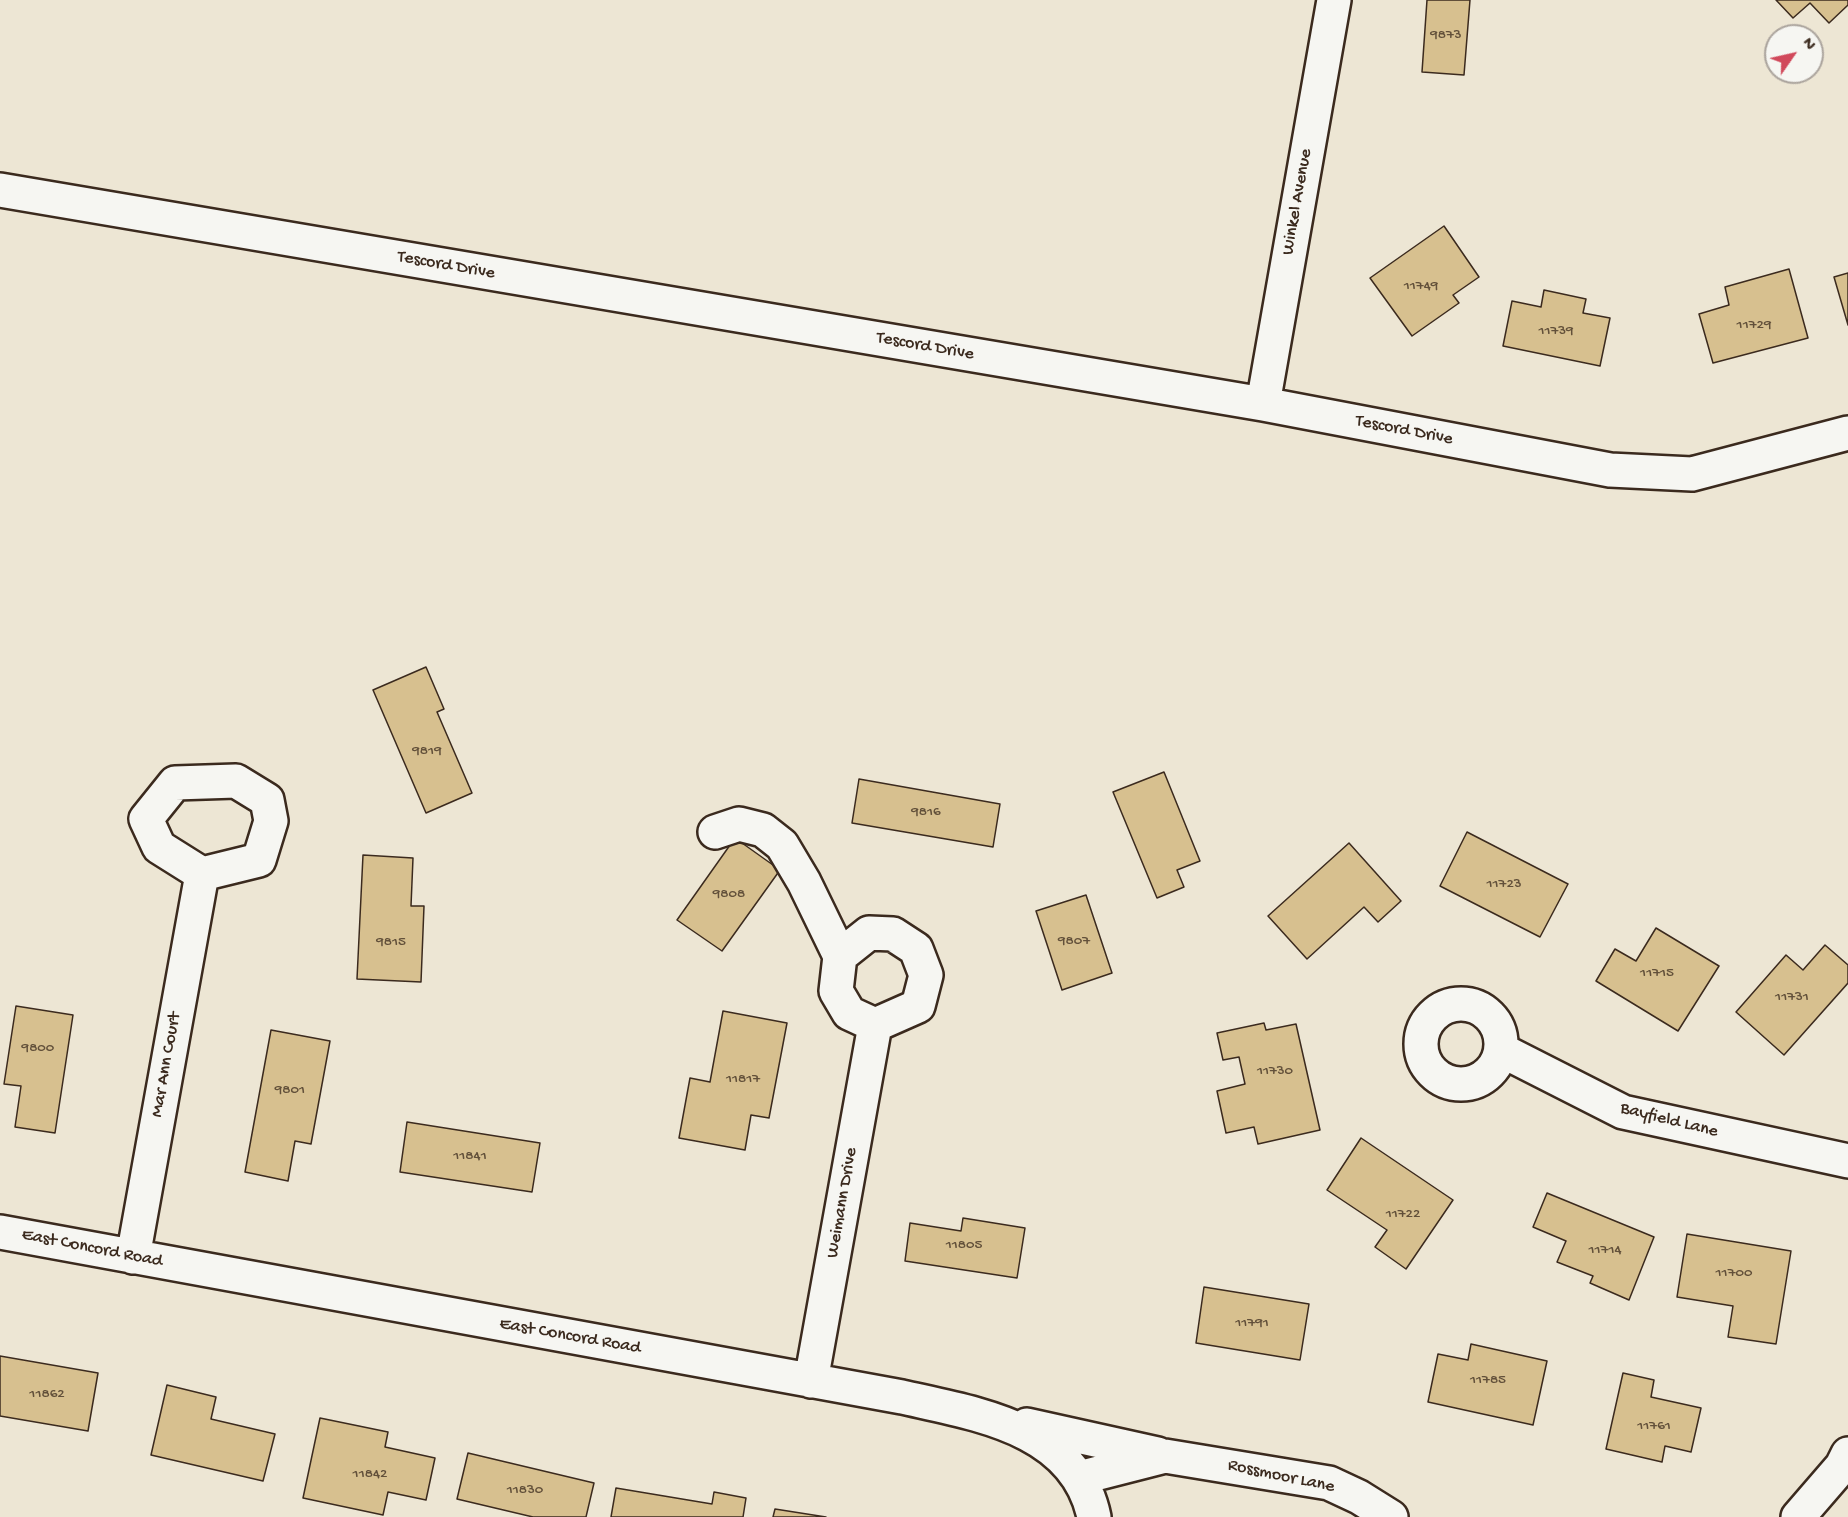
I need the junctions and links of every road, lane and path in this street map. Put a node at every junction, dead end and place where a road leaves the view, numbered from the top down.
1 (1334, 0) edge
2 (0, 190) edge
3 (1263, 404) junction
4 (1848, 434) edge
5 (715, 832) dead end
6 (202, 874) dead end
7 (840, 956) junction
8 (875, 1025) junction
9 (1501, 1050) dead end
10 (1848, 1161) edge
11 (0, 1232) edge
12 (133, 1257) junction
13 (811, 1381) junction
14 (978, 1414) junction
15 (1848, 1454) edge
16 (1165, 1456) junction
17 (1079, 1478) junction
18 (1094, 1517) edge
19 (1391, 1517) edge
20 (1798, 1517) edge

1 - 3 street, Winkel Avenue
2 - 3 street, Tescord Drive
3 - 4 street, Tescord Drive
5 - 7 street
6 - 12 street, Mar Ann Court
7 - 8 street
7 - 8 street
8 - 13 street, Weimann Drive
9 - 10 street, Bayfield Lane
11 - 12 street, East Concord Road
12 - 13 street, East Concord Road
13 - 14 street, East Concord Road
14 - 16 street, Rossmoor Lane
14 - 17 street, East Concord Road
15 - 20 street
16 - 17 street, Rossmoor Lane
16 - 19 street, Rossmoor Lane
17 - 18 street, East Concord Road

